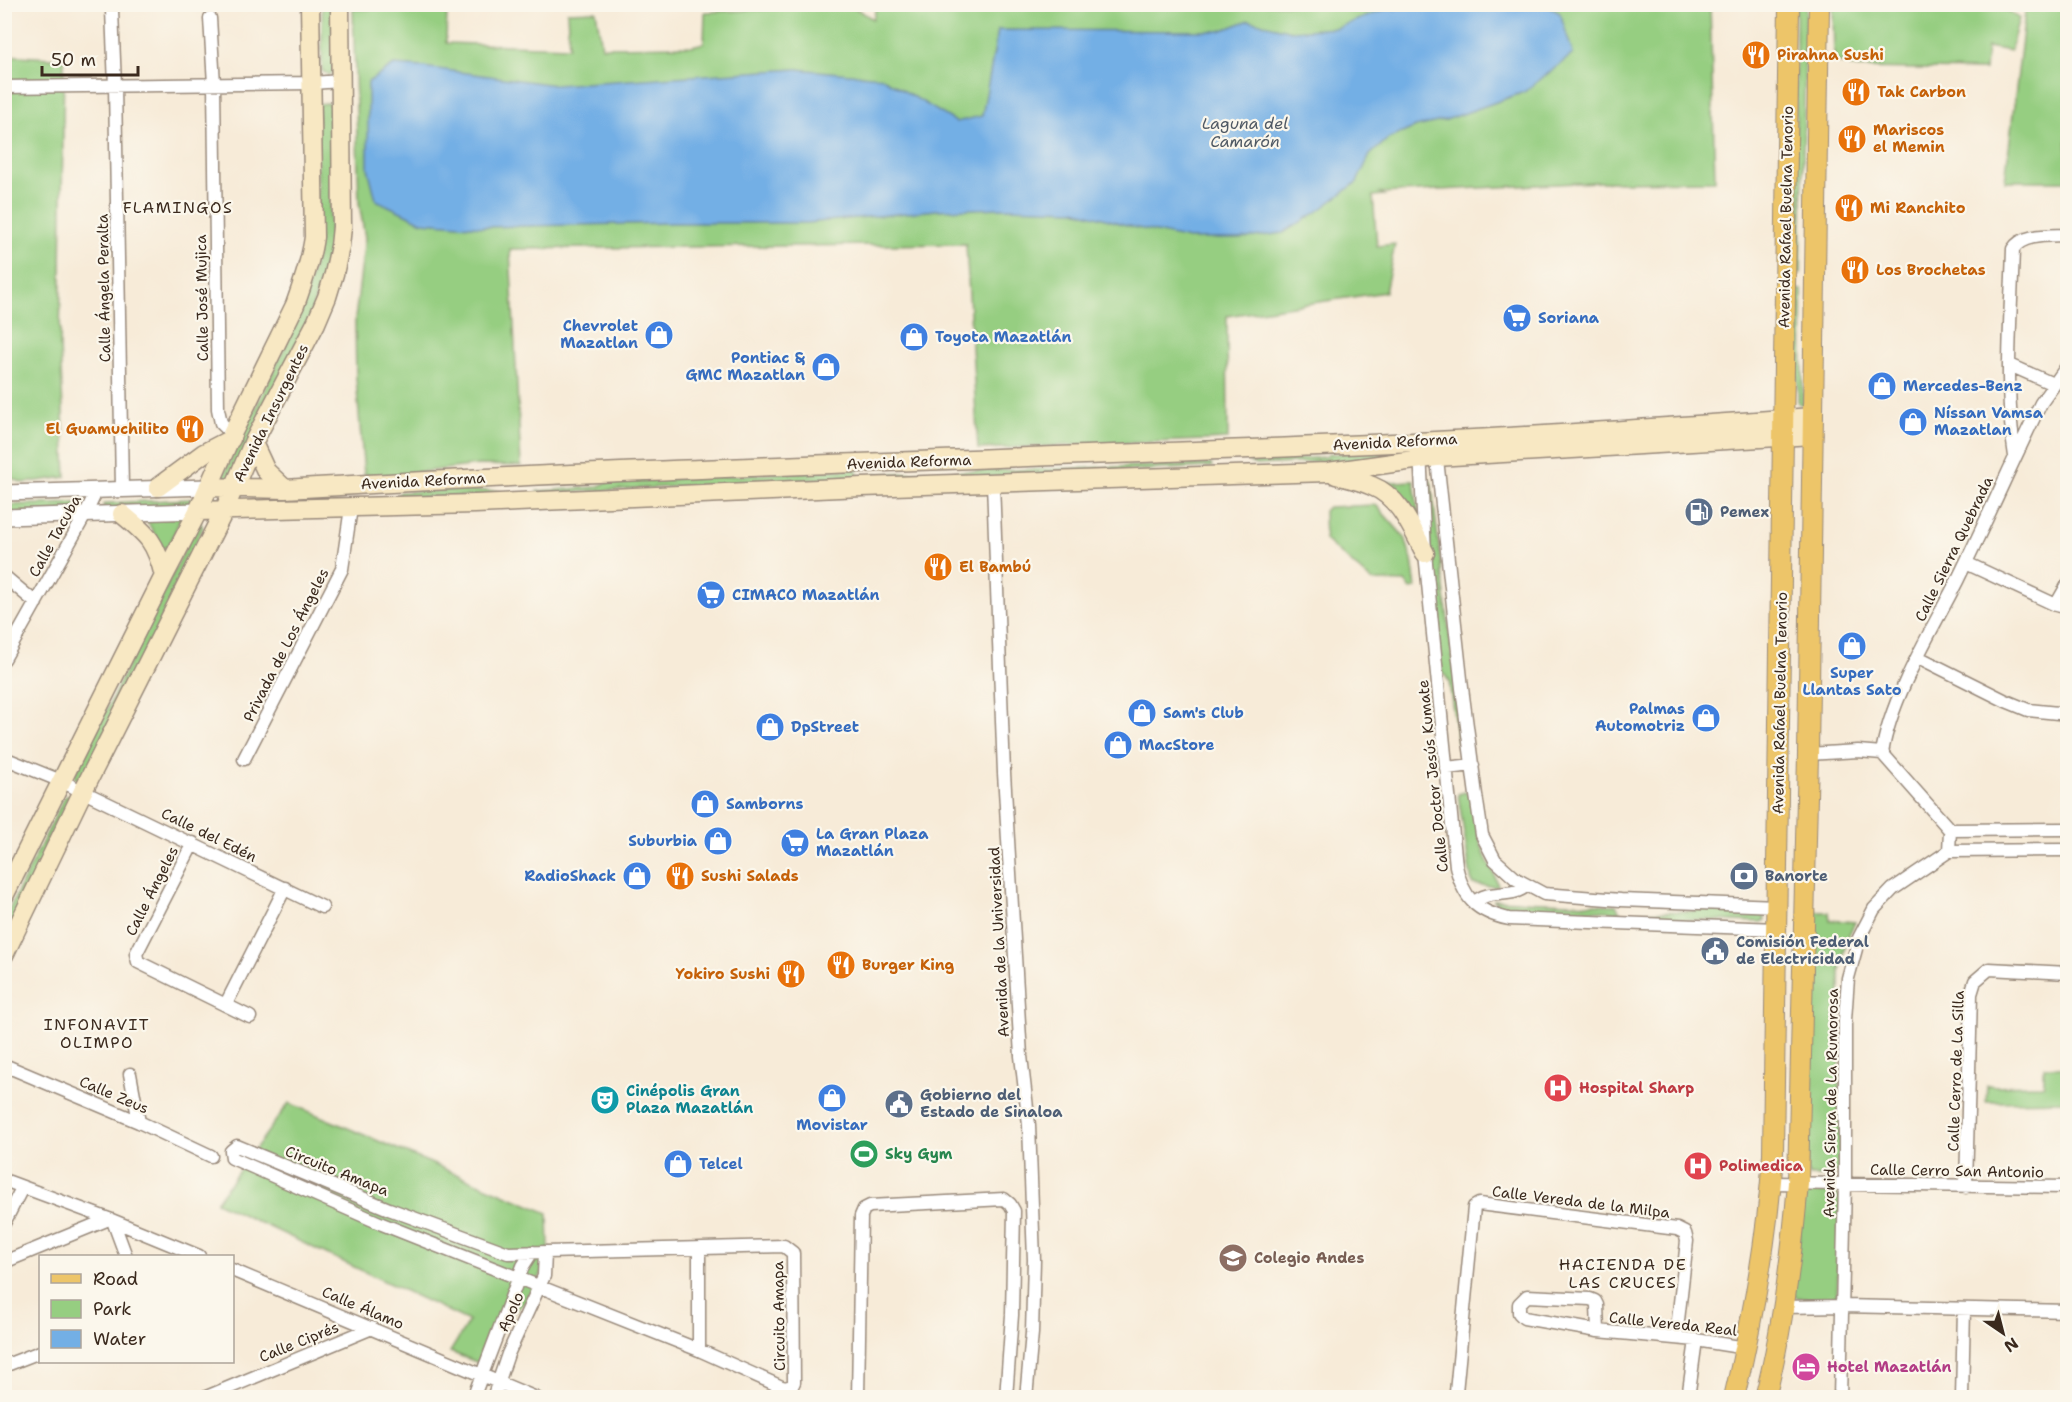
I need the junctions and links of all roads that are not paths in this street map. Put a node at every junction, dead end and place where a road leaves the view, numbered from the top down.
1 (310, 4) edge
2 (340, 4) edge
3 (1789, 4) edge
4 (1819, 4) edge
5 (112, 10) dead end
6 (210, 18) dead end
7 (341, 81) junction
8 (312, 83) junction
9 (214, 84) junction
10 (116, 86) junction
11 (4, 87) edge
12 (2067, 235) edge
13 (2010, 365) junction
14 (2067, 365) edge
15 (2053, 384) junction
16 (1813, 426) junction
17 (1783, 428) junction
18 (231, 437) junction
19 (253, 443) junction
20 (1428, 450) junction
21 (2015, 456) junction
22 (1328, 472) junction
23 (518, 477) junction
24 (393, 483) junction
25 (993, 483) junction
26 (158, 487) junction
27 (208, 487) junction
28 (234, 488) junction
29 (122, 489) junction
30 (285, 489) junction
31 (97, 490) junction
32 (4, 493) edge
33 (520, 501) junction
34 (390, 506) junction
35 (351, 508) junction
36 (198, 511) junction
37 (224, 511) junction
38 (122, 514) junction
39 (85, 515) junction
40 (4, 517) edge
41 (1425, 553) junction
42 (1966, 563) junction
43 (4, 576) edge
44 (164, 576) junction
45 (2067, 584) edge
46 (36, 603) junction
47 (2062, 607) edge
48 (1918, 657) junction
49 (4, 659) edge
50 (2067, 714) edge
51 (1882, 753) junction
52 (1808, 754) junction
53 (4, 758) edge
54 (244, 759) dead end
55 (1473, 765) junction
56 (1446, 768) junction
57 (61, 780) junction
58 (83, 792) junction
59 (2067, 829) edge
60 (1950, 830) junction
61 (193, 843) junction
62 (2067, 850) edge
63 (1949, 851) junction
64 (1526, 886) junction
65 (285, 888) junction
66 (4, 896) edge
67 (1474, 903) junction
68 (1777, 906) junction
69 (322, 907) dead end
70 (1777, 929) junction
71 (4, 955) edge
72 (2067, 973) edge
73 (226, 1004) junction
74 (250, 1017) dead end
75 (4, 1065) edge
76 (130, 1074) dead end
77 (139, 1122) junction
78 (211, 1156) dead end
79 (4, 1180) edge
80 (1771, 1183) junction
81 (1798, 1183) junction
82 (1845, 1184) junction
83 (1966, 1187) junction
84 (2067, 1187) edge
85 (22, 1188) junction
86 (389, 1209) junction
87 (111, 1220) junction
88 (4, 1223) edge
89 (382, 1224) junction
90 (699, 1249) junction
91 (532, 1252) junction
92 (545, 1253) junction
93 (125, 1255) edge
94 (194, 1255) edge
95 (4, 1262) edge
96 (234, 1271) edge
97 (519, 1280) junction
98 (538, 1287) junction
99 (1843, 1306) junction
100 (1783, 1307) junction
101 (1964, 1309) junction
102 (2067, 1311) edge
103 (372, 1328) junction
104 (1598, 1331) junction
105 (1676, 1338) junction
106 (1696, 1340) junction
107 (1746, 1348) junction
108 (699, 1350) junction
109 (39, 1352) edge
110 (4, 1366) edge
111 (481, 1374) junction
112 (498, 1381) junction
113 (470, 1397) edge
114 (204, 1398) edge
115 (493, 1398) edge
116 (536, 1398) edge
117 (858, 1398) edge
118 (1006, 1398) edge
119 (1026, 1398) edge
120 (1483, 1398) edge
121 (1688, 1398) edge
122 (1734, 1398) edge
123 (1765, 1398) edge
124 (1840, 1398) edge
125 (1962, 1398) edge

1 - 8 main road, Avenida Insurgentes
2 - 7 main road, Avenida Insurgentes
3 - 17 main road, Avenida Rafael Buelna Tenorio
4 - 16 main road, Avenida Rafael Buelna Tenorio
5 - 10 street, Calle Ángela Peralta
6 - 9 street, Calle José Mujica
7 - 8 street
7 - 19 main road, Avenida Insurgentes
8 - 9 street
8 - 18 main road, Avenida Insurgentes
9 - 10 street
9 - 18 street, Calle José Mujica
10 - 11 street
10 - 29 street, Calle Ángela Peralta
12 - 13 street
13 - 15 street
13 - 21 street
14 - 15 street, Calle Sierra Quebrada
15 - 21 street, Calle Sierra Quebrada
16 - 17 main road, Avenida Reforma
16 - 52 main road, Avenida Rafael Buelna Tenorio
17 - 20 main road, Avenida Reforma
17 - 68 main road, Avenida Rafael Buelna Tenorio
18 - 26 main road
18 - 27 main road, Avenida Insurgentes
19 - 28 main road, Avenida Insurgentes
19 - 30 main road
20 - 22 main road, Avenida Reforma
20 - 23 main road, Avenida Reforma
20 - 41 street, Calle Doctor Jesús Kumate
20 - 55 street
21 - 42 street, Calle Sierra Quebrada
22 - 25 main road, Avenida Reforma
22 - 41 main road
23 - 24 main road, Avenida Reforma
23 - 33 main road
24 - 30 main road, Avenida Reforma
24 - 34 main road
25 - 33 main road, Avenida Reforma
25 - 119 street, Avenida de la Universidad
26 - 27 street, Avenida Reforma
26 - 29 street, Avenida Reforma
27 - 28 main road, Avenida Reforma
27 - 36 main road, Avenida Insurgentes
28 - 30 main road, Avenida Reforma
28 - 37 main road, Avenida Insurgentes
29 - 31 street, Avenida Reforma
31 - 32 street, Avenida Reforma
31 - 39 street, Calle Tacuba
33 - 34 main road, Avenida Reforma
34 - 35 main road, Avenida Reforma
35 - 37 main road, Avenida Reforma
35 - 54 street, Privada de Los Ángeles
36 - 37 main road, Avenida Reforma
36 - 38 street, Avenida Reforma
36 - 44 main road, Avenida Insurgentes
37 - 58 main road, Avenida Insurgentes
38 - 39 street, Avenida Reforma
38 - 44 main road
39 - 40 street, Avenida Reforma
39 - 46 street, Calle Tacuba
41 - 56 street, Calle Doctor Jesús Kumate
42 - 47 street
42 - 48 street, Calle Sierra Quebrada
43 - 46 street
44 - 57 main road, Avenida Insurgentes
45 - 47 street
46 - 49 street, Calle Tacuba
48 - 50 street
48 - 51 street, Calle Sierra Quebrada
51 - 52 street
51 - 60 street
52 - 81 main road, Avenida Rafael Buelna Tenorio
53 - 57 street
55 - 56 street
55 - 64 street
56 - 67 street, Calle Doctor Jesús Kumate
57 - 58 street
57 - 66 main road, Avenida Insurgentes
58 - 61 street, Calle del Edén
58 - 71 main road, Avenida Insurgentes
59 - 60 street
60 - 63 street
61 - 65 street, Calle del Edén
61 - 73 street, Calle Ángeles
62 - 63 street
63 - 82 street, Avenida Sierra de La Rumorosa
64 - 67 street
64 - 68 street
65 - 69 street, Calle del Edén
65 - 73 street
67 - 70 street
68 - 70 main road, Avenida Rafael Buelna Tenorio
70 - 80 main road, Avenida Rafael Buelna Tenorio
72 - 83 street, Calle Cerro de La Silla
73 - 74 street, Calle Ángeles
75 - 77 street, Calle Zeus
76 - 77 street
77 - 78 street, Calle Zeus
79 - 85 street
80 - 81 street, Calle Cerro San Antonio
80 - 107 main road, Avenida Rafael Buelna Tenorio
81 - 82 street, Calle Cerro San Antonio
81 - 100 main road, Avenida Rafael Buelna Tenorio
82 - 83 street, Calle Cerro San Antonio
82 - 99 street, Avenida Sierra de La Rumorosa
83 - 84 street, Calle Cerro San Antonio
85 - 87 street
85 - 88 street
86 - 89 street
86 - 89 street, Circuito Amapa
86 - 91 street, Circuito Amapa
87 - 93 street
87 - 94 street
87 - 95 street
89 - 97 street, Circuito Amapa
90 - 92 street, Circuito Amapa
90 - 108 street
90 - 108 street, Circuito Amapa
91 - 92 street, Circuito Amapa
91 - 97 street, Apolo
92 - 98 street, Apolo
96 - 103 street, Calle Álamo
97 - 98 street, Circuito Amapa
97 - 111 street, Apolo
98 - 108 street, Circuito Amapa
98 - 112 street, Apolo
99 - 100 street
99 - 101 street
99 - 124 street, Avenida Sierra de La Rumorosa
100 - 123 main road, Avenida Rafael Buelna Tenorio
101 - 102 street
101 - 125 street
103 - 111 street, Calle Álamo
103 - 114 street, Calle Ciprés
104 - 104 street, Calle Vereda Real
104 - 105 street, Calle Vereda Real
105 - 106 street, Calle Vereda Real
105 - 120 street, Calle Vereda de la Milpa
106 - 107 street, Calle Vereda Real
106 - 121 street
107 - 122 main road, Avenida Rafael Buelna Tenorio
109 - 110 street
111 - 112 street, Calle Álamo
111 - 113 street, Apolo
112 - 115 street, Apolo
112 - 116 street
117 - 118 street

